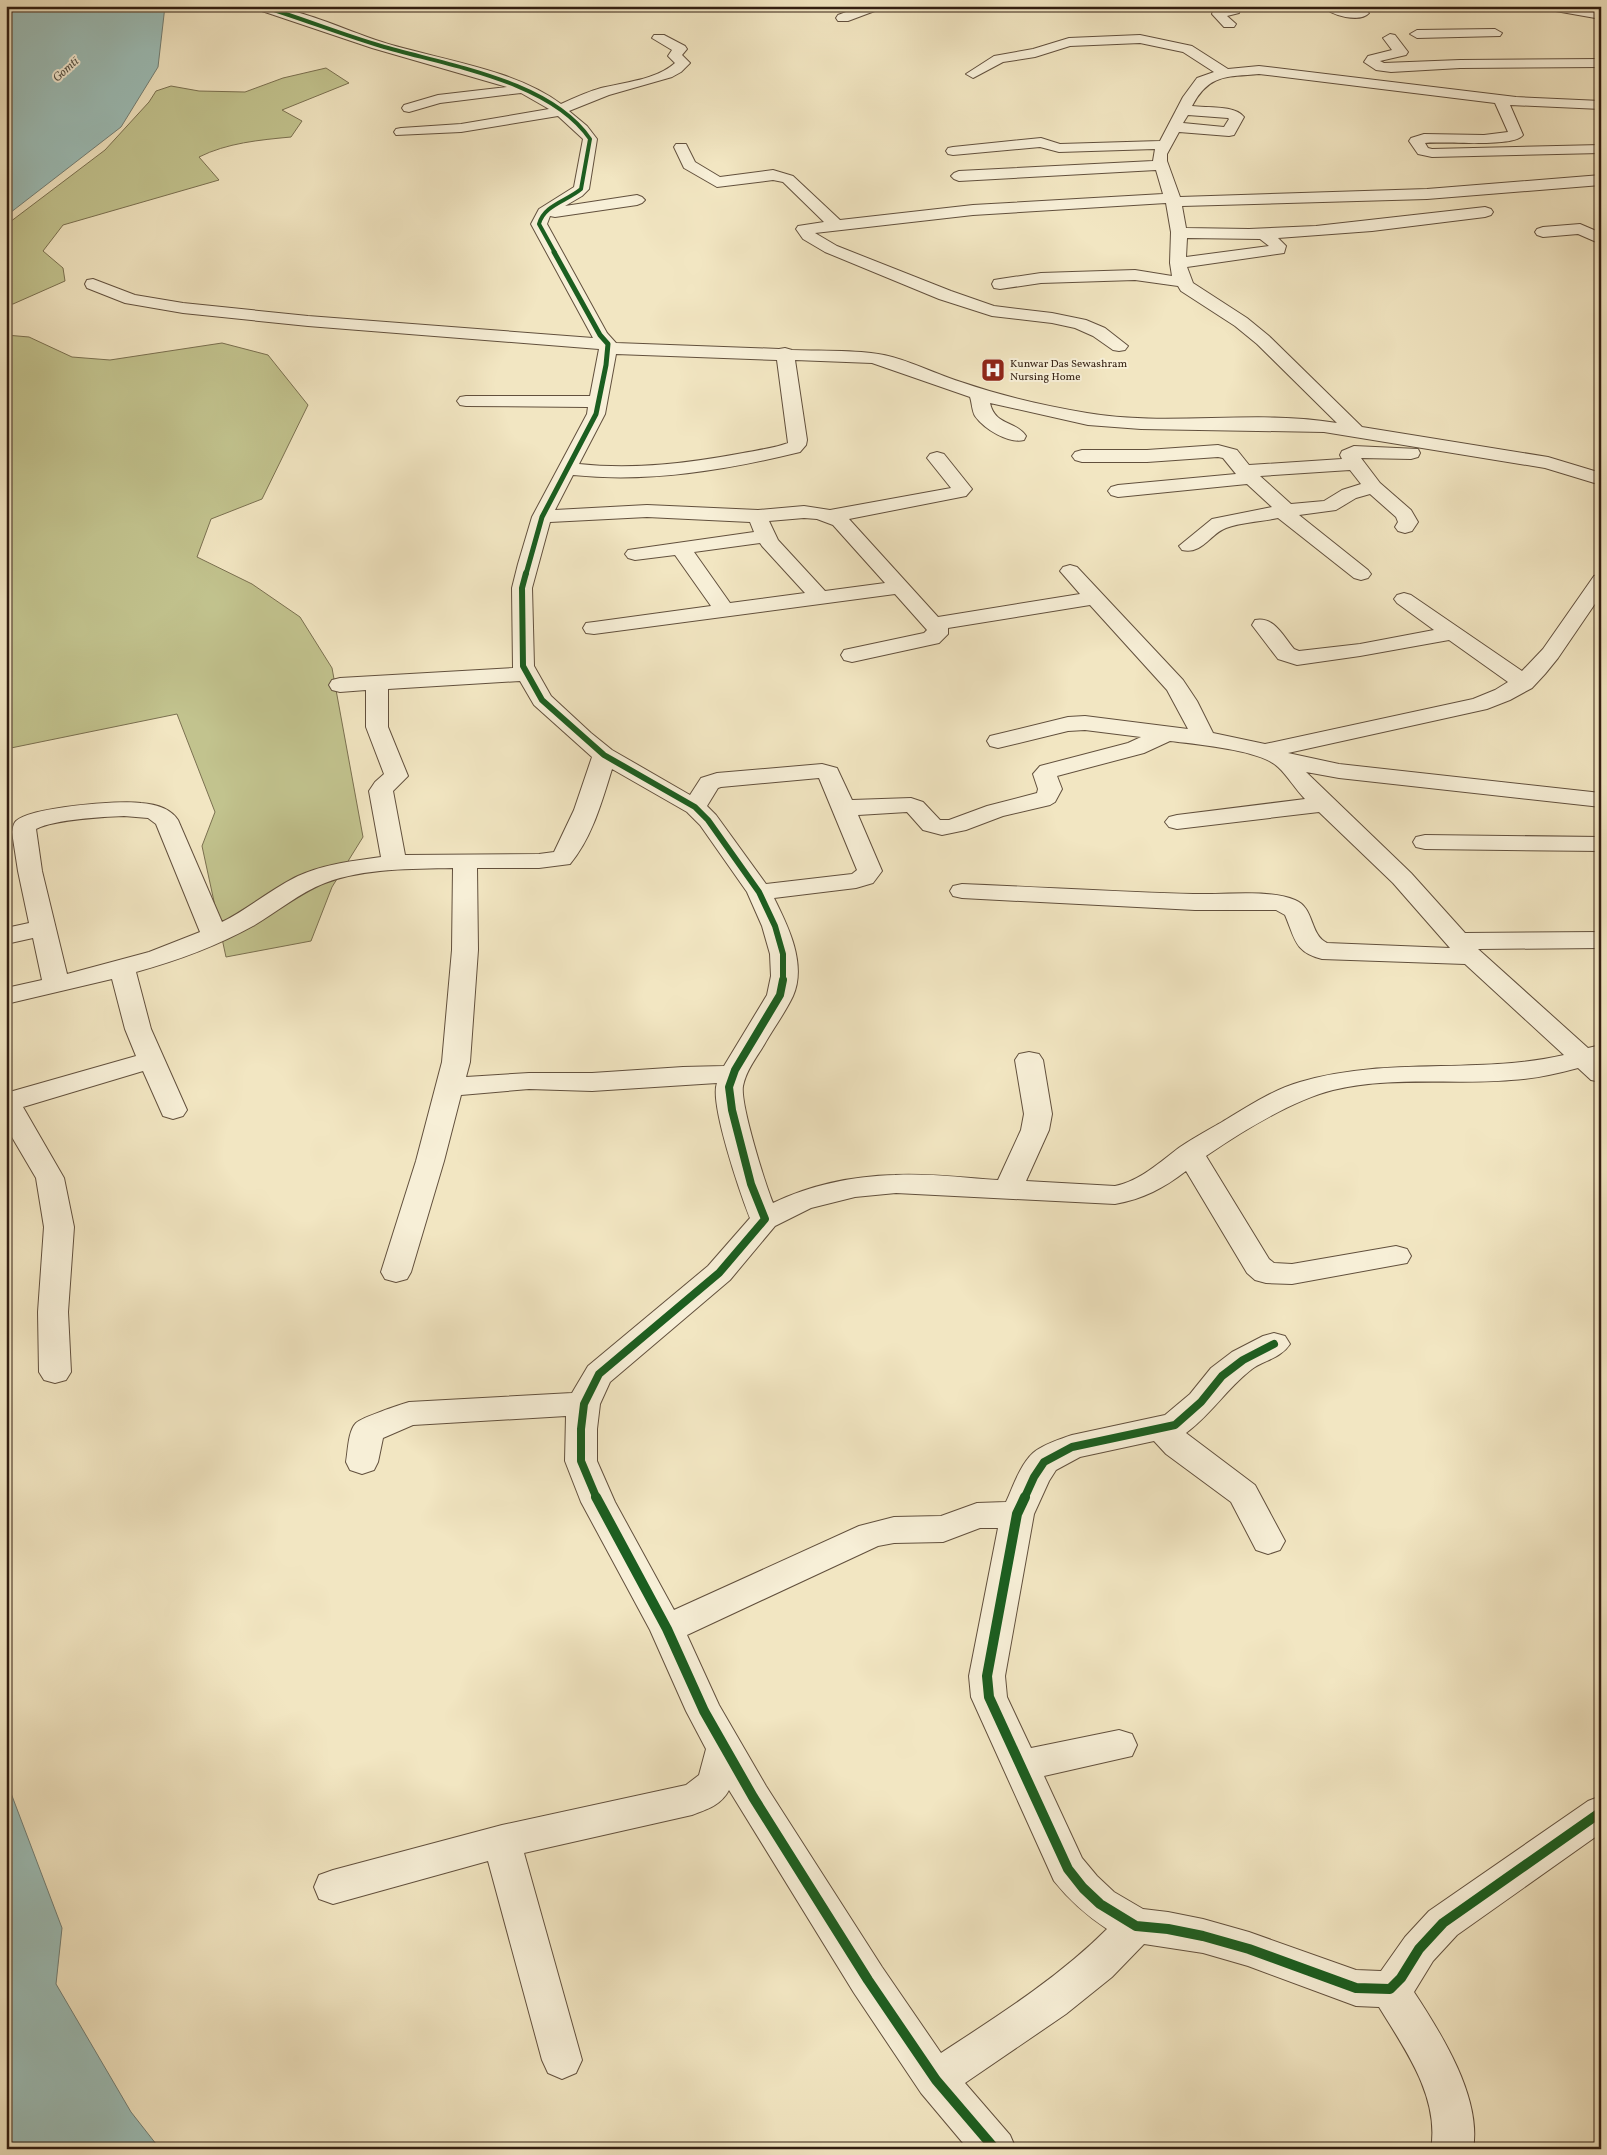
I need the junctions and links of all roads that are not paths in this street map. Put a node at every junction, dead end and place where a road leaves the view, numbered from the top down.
1 (261, 6) edge
2 (875, 6) edge
3 (1232, 6) edge
4 (1329, 6) edge
5 (1550, 6) edge
6 (1598, 6) edge
7 (1601, 10) edge
8 (1363, 13) dead end
9 (1601, 15) edge
10 (842, 18) dead end
11 (1481, 20) dead end
12 (1229, 24) dead end
13 (1432, 24) dead end
14 (1417, 34) dead end
15 (1442, 34) junction
16 (659, 38) dead end
17 (1390, 38) dead end
18 (1502, 41) junction
19 (1601, 63) edge
20 (1522, 64) junction
21 (1225, 73) junction
22 (973, 74) dead end
23 (524, 89) junction
24 (1574, 91) dead end
25 (1501, 99) junction
26 (1594, 104) edge
27 (409, 108) dead end
28 (561, 110) junction
29 (1184, 110) junction
30 (1174, 127) junction
31 (401, 132) dead end
32 (1164, 145) junction
33 (681, 147) dead end
34 (1601, 149) edge
35 (953, 151) dead end
36 (1471, 152) junction
37 (1601, 158) edge
38 (1565, 161) junction
39 (1161, 165) junction
40 (958, 176) dead end
41 (1601, 180) edge
42 (1580, 189) junction
43 (1470, 191) junction
44 (1601, 195) edge
45 (637, 200) dead end
46 (1172, 200) junction
47 (1485, 212) dead end
48 (543, 213) junction
49 (1601, 222) edge
50 (836, 224) junction
51 (1575, 228) junction
52 (1543, 232) dead end
53 (1179, 233) junction
54 (1230, 234) junction
55 (1263, 234) junction
56 (1601, 239) edge
57 (1244, 255) junction
58 (1178, 262) junction
59 (1182, 282) junction
60 (93, 284) dead end
61 (1000, 284) dead end
62 (607, 346) junction
63 (1119, 346) dead end
64 (785, 353) junction
65 (979, 394) junction
66 (466, 401) dead end
67 (599, 402) junction
68 (1355, 430) junction
69 (1017, 436) dead end
70 (1467, 448) junction
71 (1082, 456) dead end
72 (936, 458) dead end
73 (1355, 464) junction
74 (567, 469) junction
75 (1248, 475) junction
76 (1601, 479) edge
77 (1373, 487) junction
78 (1118, 491) dead end
79 (1281, 511) junction
80 (758, 516) junction
81 (831, 516) junction
82 (542, 517) junction
83 (1406, 527) dead end
84 (766, 536) junction
85 (1189, 546) dead end
86 (681, 548) junction
87 (635, 554) dead end
88 (1070, 571) dead end
89 (1361, 574) dead end
90 (1601, 580) edge
91 (899, 587) junction
92 (1094, 598) junction
93 (821, 599) junction
94 (1404, 599) dead end
95 (725, 610) junction
96 (933, 624) junction
97 (1263, 625) dead end
98 (594, 628) dead end
99 (1452, 633) junction
100 (852, 655) dead end
101 (527, 674) junction
102 (376, 683) junction
103 (1524, 683) junction
104 (340, 685) dead end
105 (1168, 733) junction
106 (1204, 738) junction
107 (998, 741) dead end
108 (604, 755) junction
109 (1275, 756) junction
110 (1601, 800) edge
111 (1324, 804) junction
112 (695, 807) junction
113 (844, 808) junction
114 (1177, 822) dead end
115 (1425, 842) dead end
116 (1601, 844) edge
117 (465, 862) junction
118 (394, 864) junction
119 (962, 891) dead end
120 (759, 892) junction
121 (43, 928) junction
122 (214, 934) junction
123 (6, 936) edge
124 (1601, 940) edge
125 (1464, 949) junction
126 (122, 967) junction
127 (56, 984) junction
128 (6, 996) edge
129 (152, 1060) junction
130 (1029, 1060) dead end
131 (1595, 1062) edge
132 (734, 1074) junction
133 (450, 1087) junction
134 (7, 1103) edge
135 (173, 1110) dead end
136 (1190, 1153) junction
137 (1008, 1189) junction
138 (765, 1219) junction
139 (1396, 1256) dead end
140 (396, 1272) dead end
141 (1274, 1344) dead end
142 (55, 1372) dead end
143 (584, 1404) junction
144 (1162, 1429) junction
145 (362, 1462) dead end
146 (1017, 1514) junction
147 (1268, 1541) dead end
148 (667, 1629) junction
149 (1119, 1744) dead end
150 (725, 1748) junction
151 (1020, 1766) junction
152 (1601, 1812) edge
153 (502, 1841) junction
154 (333, 1887) dead end
155 (1136, 1926) junction
156 (1390, 1989) junction
157 (562, 2060) dead end
158 (936, 2080) junction
159 (995, 2149) edge
160 (1452, 2149) edge

1 - 23 street
2 - 10 street
3 - 12 street
4 - 8 street
5 - 9 street
6 - 7 street
11 - 18 street
13 - 15 street
14 - 15 street
15 - 18 street
16 - 28 street
17 - 20 street
18 - 20 street
19 - 20 street
21 - 22 street
21 - 25 street
21 - 29 street
23 - 27 street
23 - 28 street
24 - 26 street
25 - 26 street
25 - 36 street
28 - 31 street
28 - 48 street
29 - 30 street
29 - 30 street
30 - 32 street
32 - 35 street
32 - 39 street
33 - 50 street
34 - 38 street
36 - 38 street
36 - 43 street
37 - 38 street
38 - 42 street
39 - 40 street
39 - 46 street
41 - 42 street
42 - 43 street
42 - 44 street
43 - 46 street
45 - 48 street
46 - 50 street
46 - 53 street
47 - 55 street
48 - 62 street
49 - 51 street
50 - 63 street
51 - 52 street
51 - 56 street
53 - 54 street
53 - 58 street
54 - 55 street
54 - 57 street
55 - 57 street
57 - 58 street
58 - 59 street
59 - 61 street
59 - 68 street
60 - 62 street
62 - 64 street
62 - 67 street
64 - 65 street
64 - 74 street
65 - 68 street
65 - 69 street
66 - 67 street
67 - 74 street
68 - 70 street
70 - 73 street
70 - 76 street
71 - 75 street
72 - 81 street
73 - 75 street
73 - 77 street
74 - 82 street
75 - 78 street
75 - 79 street
77 - 79 street
77 - 83 street
79 - 85 street
79 - 89 street
80 - 81 street
80 - 82 street
80 - 84 street
81 - 91 street
82 - 101 street
84 - 86 street
84 - 93 street
86 - 87 street
86 - 95 street
88 - 92 street
90 - 103 street
91 - 93 street
91 - 96 street
92 - 96 street
92 - 106 street
93 - 95 street
94 - 99 street
95 - 98 street
96 - 100 street
97 - 99 street
99 - 103 street
101 - 102 street
101 - 108 street
102 - 104 street
102 - 118 street
103 - 109 street
105 - 106 street
105 - 107 street
105 - 113 street
106 - 109 street
108 - 112 street
108 - 117 street
109 - 110 street
109 - 111 street
111 - 114 street
111 - 125 street
112 - 113 street
112 - 120 street
113 - 120 street
115 - 116 street
117 - 118 street
117 - 133 street
118 - 122 street
119 - 125 street
120 - 132 street
121 - 122 street
121 - 123 street
121 - 127 street
122 - 126 street
124 - 125 street
125 - 131 street
126 - 127 street
126 - 129 street
127 - 128 street
129 - 134 street
129 - 135 street
130 - 137 street
131 - 136 street
132 - 133 street
132 - 138 street
133 - 140 street
134 - 142 street
136 - 137 street
136 - 139 street
137 - 138 street
138 - 143 street
141 - 144 street
143 - 145 street
143 - 148 street
144 - 146 street
144 - 147 street
146 - 148 street
146 - 151 street
148 - 150 street
149 - 151 street
150 - 153 street
150 - 158 street
151 - 155 street
152 - 156 street
153 - 154 street
153 - 157 street
155 - 156 street
155 - 158 street
156 - 160 street
158 - 159 street

